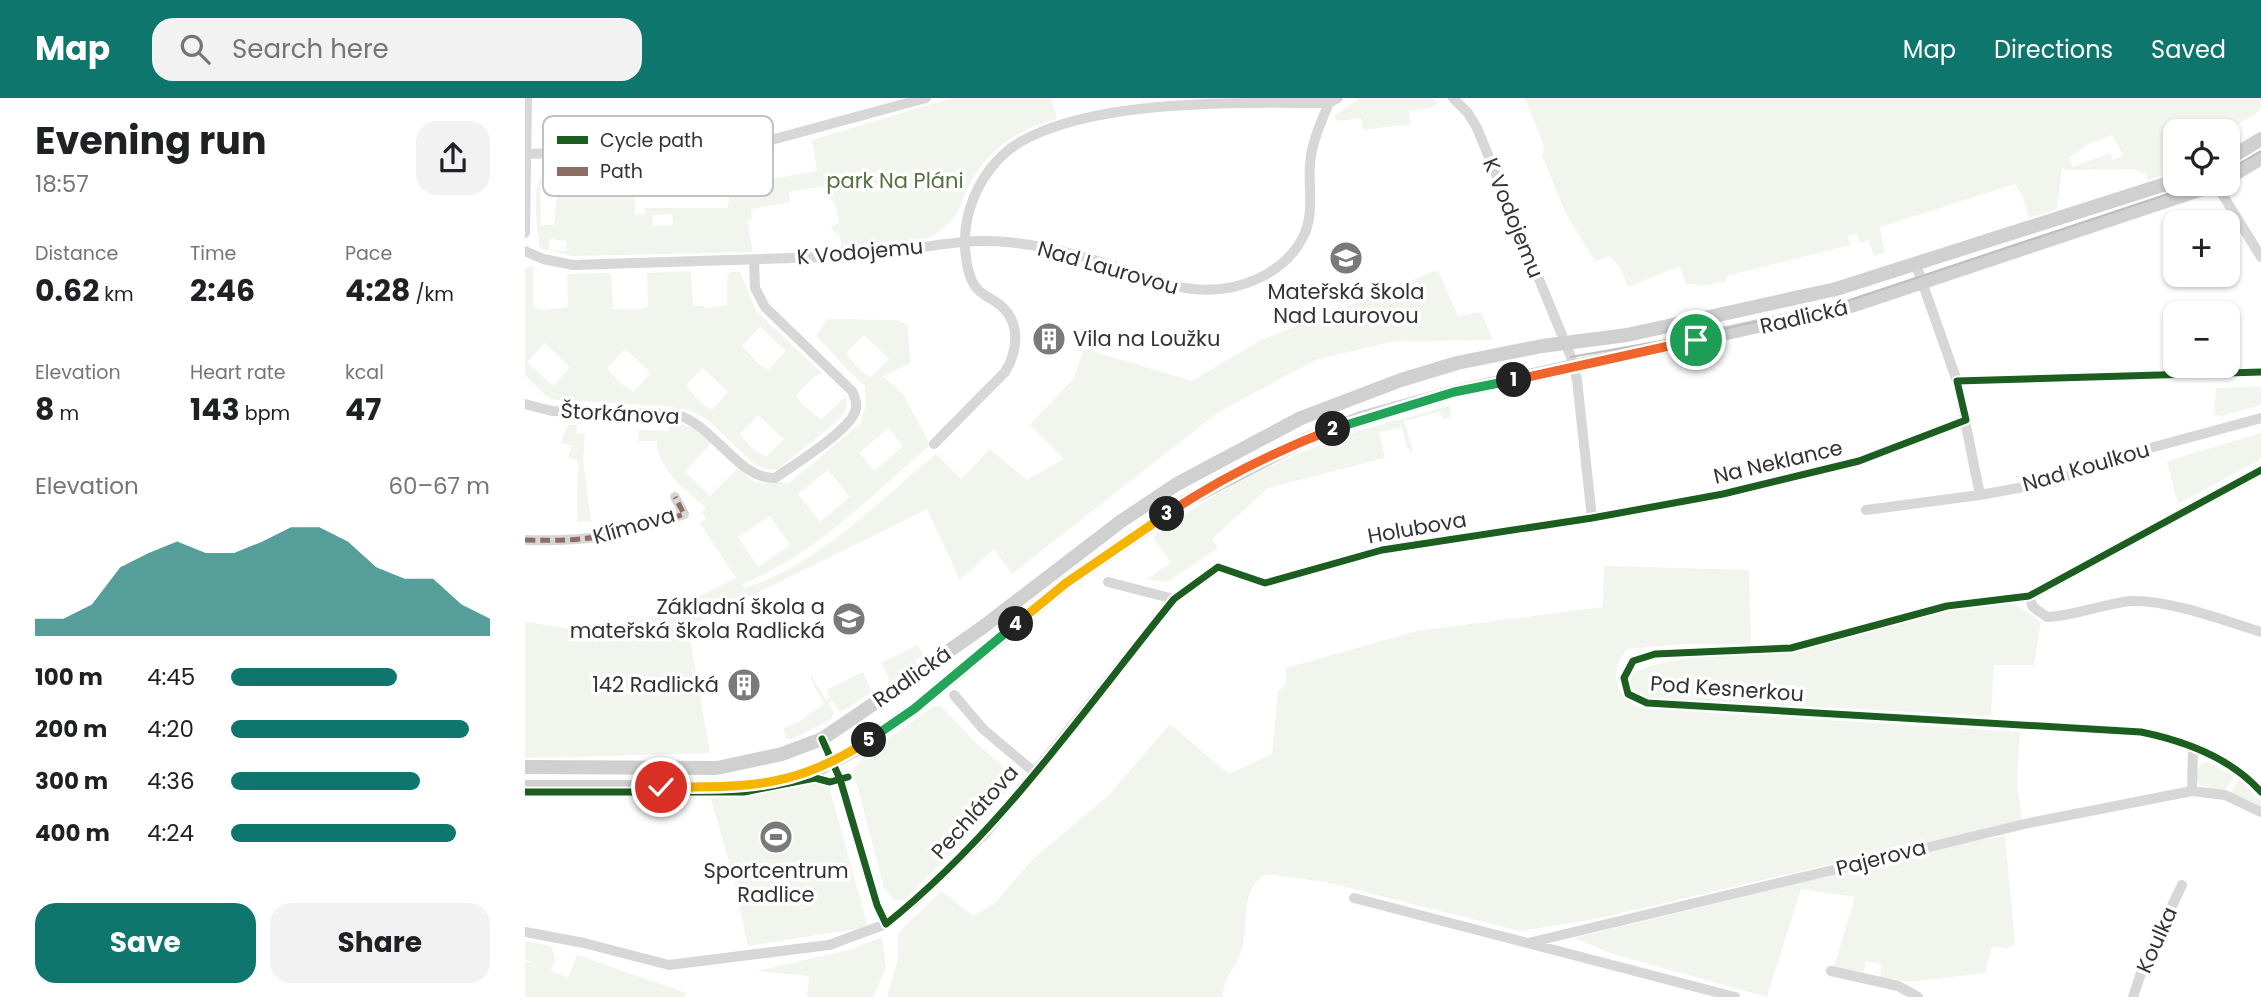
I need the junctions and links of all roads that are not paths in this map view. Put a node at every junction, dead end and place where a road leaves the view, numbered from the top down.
1 (527, 98) edge
2 (926, 98) edge
3 (1453, 98) edge
4 (1333, 100) edge
5 (2261, 139) edge
6 (773, 140) edge
7 (543, 152) edge
8 (2240, 152) edge
9 (528, 153) junction
10 (2261, 158) edge
11 (2240, 171) edge
12 (526, 185) edge
13 (2163, 185) edge
14 (2182, 196) edge
15 (2225, 196) edge
16 (525, 233) edge
17 (965, 240) junction
18 (525, 251) edge
19 (2260, 252) edge
20 (754, 260) junction
21 (1916, 265) junction
22 (1923, 284) junction
23 (1564, 343) junction
24 (1574, 366) junction
25 (2261, 372) edge
26 (1957, 381) junction
27 (525, 404) edge
28 (2261, 418) edge
29 (1966, 420) junction
30 (935, 444) dead end
31 (2261, 470) edge
32 (1980, 495) junction
33 (675, 497) dead end
34 (1866, 510) dead end
35 (1592, 519) junction
36 (525, 540) edge
37 (1212, 569) joint
38 (1108, 582) dead end
39 (2029, 596) junction
40 (1174, 599) junction
41 (2261, 632) edge
42 (954, 695) dead end
43 (822, 739) junction
44 (2193, 746) junction
45 (833, 763) junction
46 (525, 767) edge
47 (1034, 772) junction
48 (525, 787) edge
49 (2192, 791) junction
50 (2261, 792) edge
51 (2261, 812) edge
52 (2182, 885) dead end
53 (1354, 898) dead end
54 (886, 924) junction
55 (525, 932) edge
56 (1528, 943) junction
57 (1831, 971) dead end
58 (1735, 997) edge
59 (1918, 997) edge
60 (2133, 997) edge

1 - 9 street
2 - 6 street
3 - 23 street, K Vodojemu
4 - 17 street
4 - 17 street, Nad Laurovou
5 - 8 main road
7 - 9 street
9 - 12 street
10 - 11 main road
12 - 16 street
13 - 21 main road, Radlická
14 - 22 main road, Radlická
15 - 19 street
17 - 20 street, K Vodojemu
17 - 30 street
18 - 20 street, K Vodojemu
20 - 27 street, Štorkánova
21 - 22 street
21 - 23 main road, Radlická
22 - 24 main road, Radlická
22 - 26 street
23 - 24 street, K Vodojemu
23 - 43 main road, Radlická
24 - 35 street, K Vodojemu
24 - 45 main road, Radlická
25 - 26 street
26 - 29 street
28 - 32 street, Nad Koulkou
29 - 32 street
29 - 35 street, Na Neklance
31 - 39 street, Pod Kesnerkou
32 - 34 street, Nad Koulkou
33 - 36 street, Klímova
35 - 37 street, Holubova
37 - 40 street, Pechlátova
38 - 40 street
39 - 41 street
39 - 44 street, Pod Kesnerkou
40 - 47 street, Pechlátova
42 - 47 street, Pechlátova
43 - 45 street
43 - 46 main road, Radlická
44 - 49 street
44 - 50 street, Pod Kesnerkou
45 - 48 main road, Radlická
45 - 54 street
47 - 54 street, Pechlátova
49 - 51 street
49 - 56 street, Pajerova
52 - 60 street, Koulka
53 - 56 street
54 - 55 street, Pechlátova
56 - 58 street
57 - 59 street

